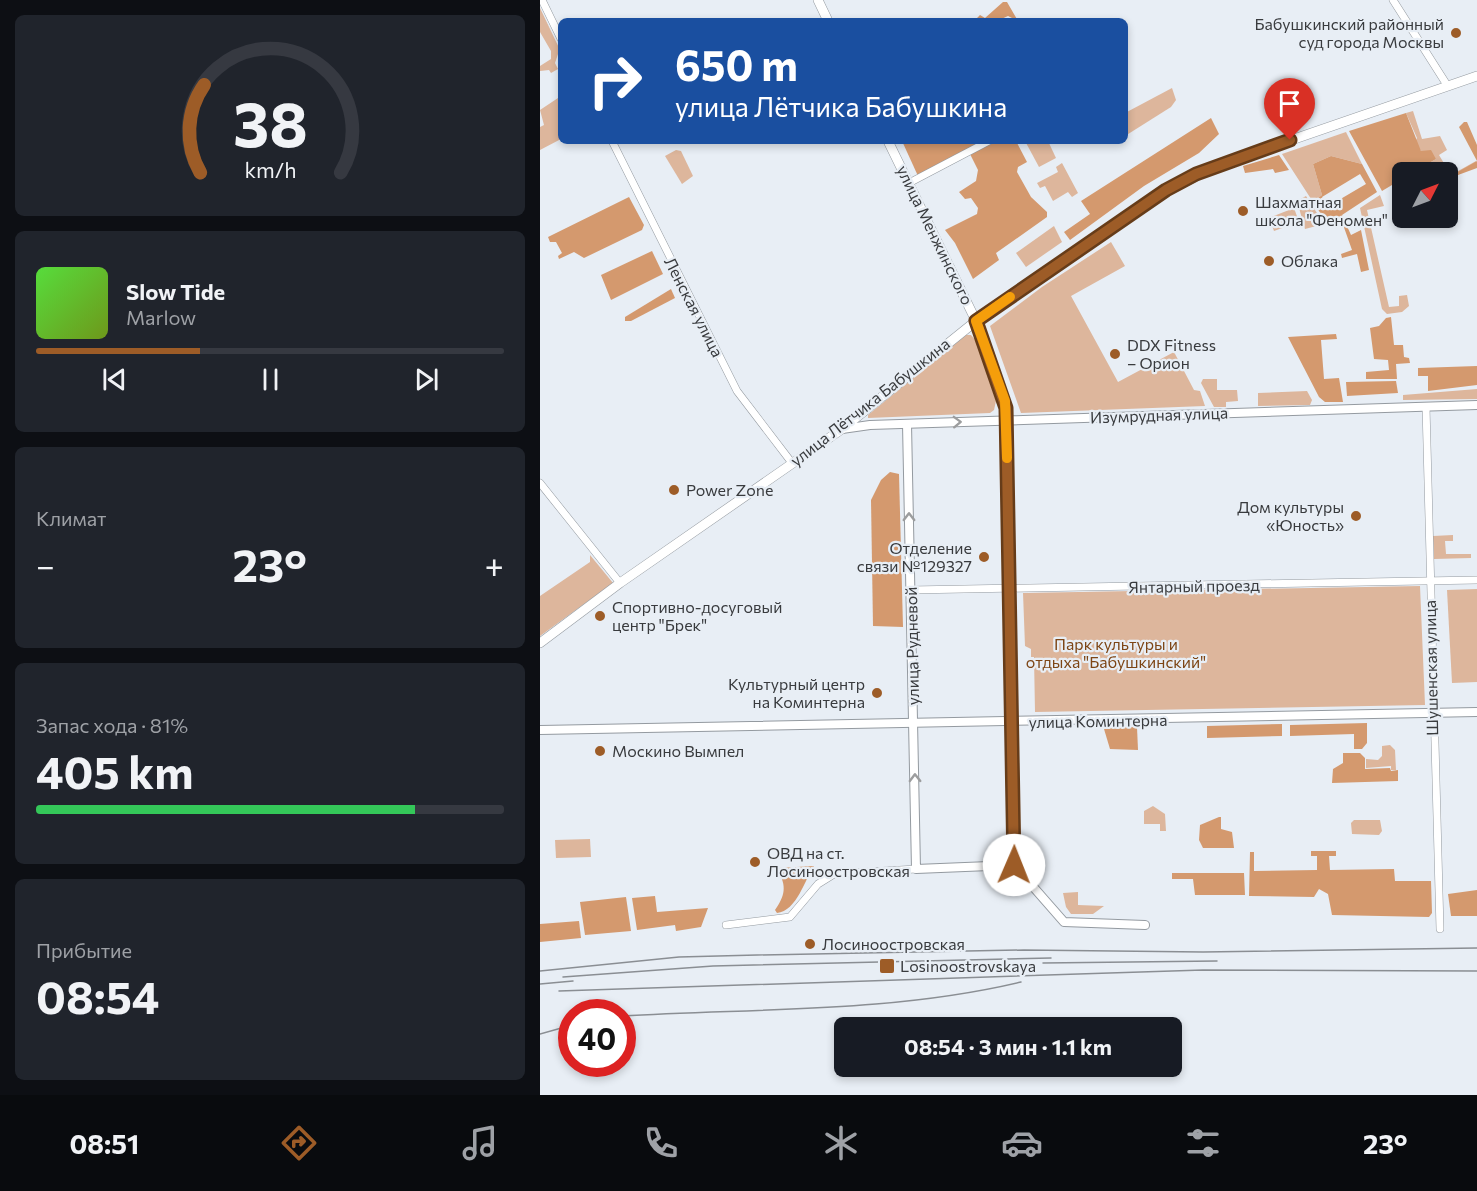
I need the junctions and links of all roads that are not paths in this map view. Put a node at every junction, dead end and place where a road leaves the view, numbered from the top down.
1 (542, 0) edge
2 (818, 0) edge
3 (1393, 0) edge
4 (827, 18) edge
5 (558, 33) edge
6 (1477, 76) edge
7 (1447, 85) junction
8 (614, 144) edge
9 (890, 144) edge
10 (983, 144) edge
11 (909, 183) junction
12 (976, 321) junction
13 (1477, 405) edge
14 (1425, 407) junction
15 (1006, 420) junction
16 (907, 424) junction
17 (842, 429) junction
18 (792, 463) junction
19 (540, 483) edge
20 (1477, 580) edge
21 (1429, 581) junction
22 (620, 583) junction
23 (911, 590) junction
24 (1009, 590) junction
25 (540, 643) edge
26 (1477, 712) edge
27 (1432, 713) junction
28 (1011, 722) junction
29 (914, 723) junction
30 (540, 730) edge
31 (1014, 865) junction
32 (916, 869) junction
33 (1145, 924) dead end
34 (726, 925) dead end
35 (1440, 929) dead end

1 - 5 street
2 - 4 main road
3 - 7 street
6 - 7 main road, улица Лётчика Бабушкина
7 - 12 main road, улица Лётчика Бабушкина
8 - 18 street, Ленская улица
9 - 11 main road, улица Менжинского
10 - 11 street
11 - 12 main road, улица Менжинского
12 - 15 street, улица Менжинского
12 - 17 main road, улица Лётчика Бабушкина
13 - 14 street, Изумрудная улица
14 - 15 street, Изумрудная улица
14 - 21 street, Шушенская улица
16 -> 15 street, Изумрудная улица
15 - 24 street, улица Менжинского
16 - 17 street, Изумрудная улица
23 -> 16 street, улица Рудневой
17 - 18 main road, улица Лётчика Бабушкина
18 - 22 main road, улица Лётчика Бабушкина
19 - 22 street
20 - 21 street, Янтарный проезд
21 - 24 street, Янтарный проезд
21 - 27 street, Шушенская улица
22 - 25 main road, улица Лётчика Бабушкина
23 - 24 street, Янтарный проезд
23 - 29 street, улица Рудневой
24 - 28 street, улица Менжинского
26 - 27 street, улица Коминтерна
27 - 28 street, улица Коминтерна
27 - 35 street, Шушенская улица
28 - 29 street, улица Коминтерна
28 - 31 street, улица Менжинского
29 - 30 street, улица Коминтерна
32 -> 29 street, улица Рудневой
31 - 32 street
31 - 33 street
32 - 34 street

